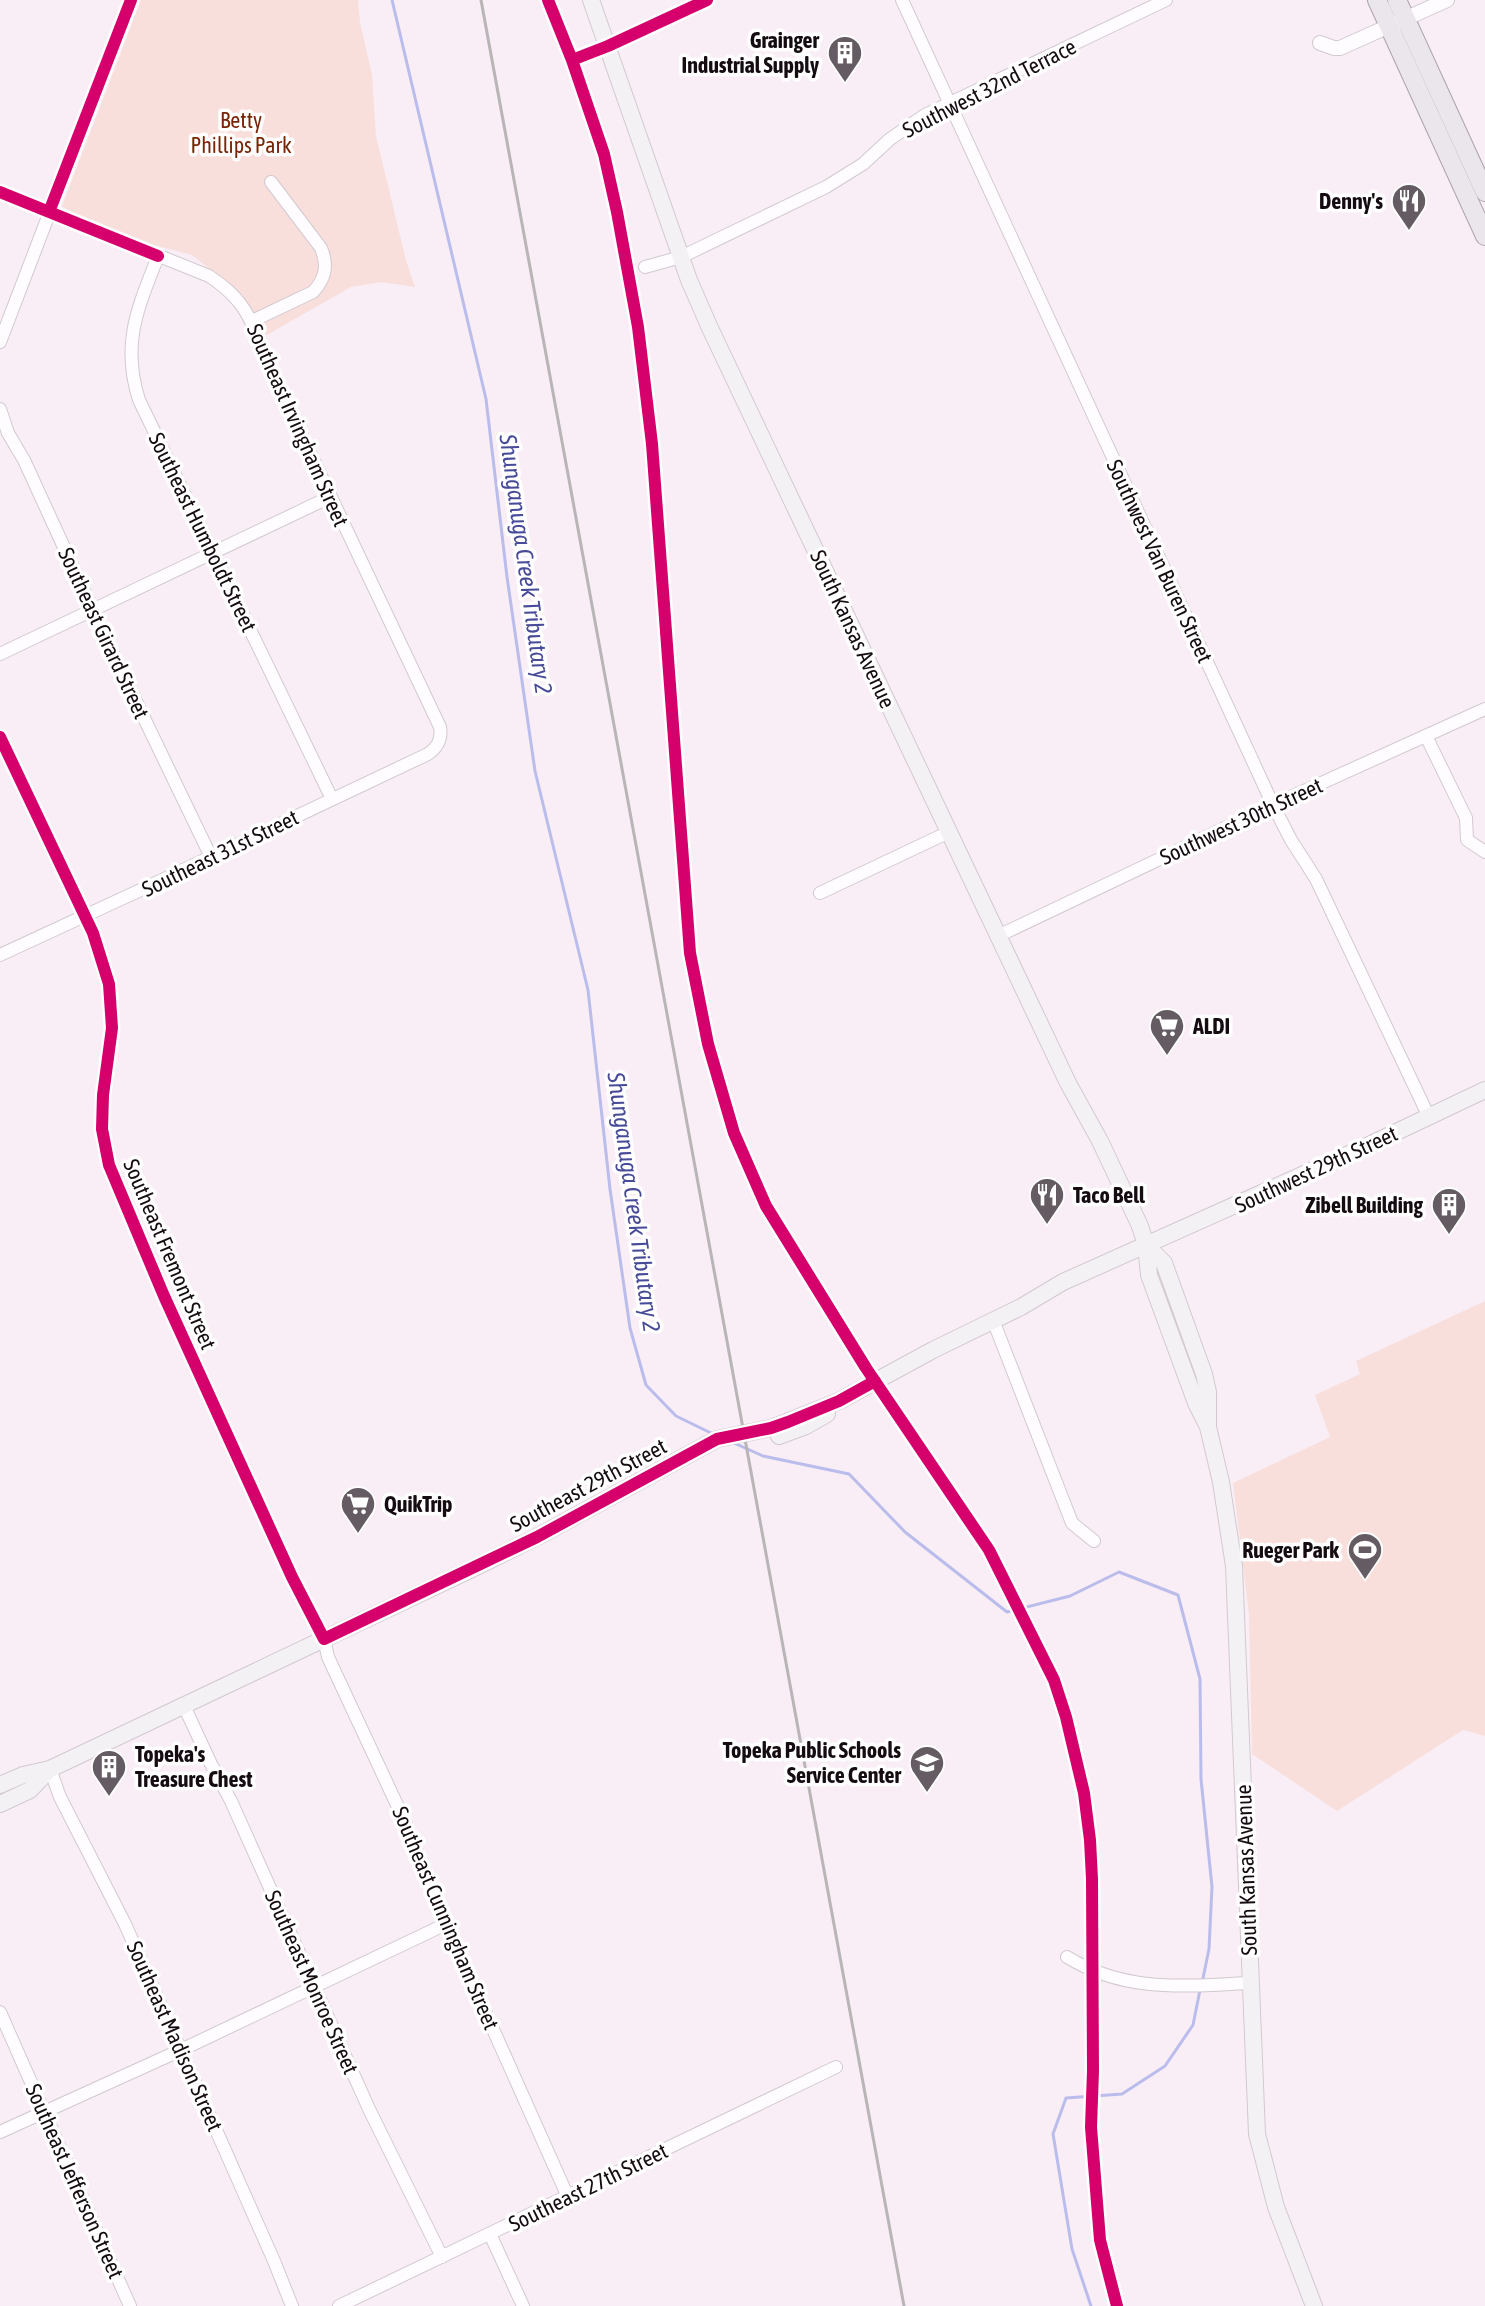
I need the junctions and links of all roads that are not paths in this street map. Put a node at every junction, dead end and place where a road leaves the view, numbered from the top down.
1 (131, 0) edge
2 (591, 0) edge
3 (707, 0) edge
4 (902, 0) edge
5 (1166, 0) edge
6 (1377, 0) edge
7 (1397, 0) edge
8 (1447, 0) edge
9 (1397, 22) junction
10 (1320, 43) dead end
11 (608, 46) junction
12 (950, 103) junction
13 (1463, 167) junction
14 (271, 182) dead end
15 (0, 192) edge
16 (1485, 192) edge
17 (49, 212) junction
18 (1485, 236) edge
19 (158, 256) junction
20 (681, 257) junction
21 (645, 267) dead end
22 (252, 321) junction
23 (0, 342) edge
24 (0, 409) edge
25 (330, 497) junction
26 (213, 552) junction
27 (92, 609) junction
28 (0, 654) edge
29 (1485, 709) edge
30 (1426, 736) junction
31 (0, 737) edge
32 (437, 746) joint
33 (332, 799) junction
34 (1273, 805) junction
35 (949, 832) junction
36 (1485, 852) edge
37 (211, 857) junction
38 (820, 893) dead end
39 (85, 916) junction
40 (998, 936) junction
41 (0, 955) edge
42 (1485, 1090) edge
43 (1429, 1117) junction
44 (1146, 1245) junction
45 (993, 1320) junction
46 (1094, 1541) dead end
47 (324, 1639) junction
48 (184, 1706) junction
49 (50, 1769) junction
50 (0, 1785) edge
51 (0, 1804) edge
52 (446, 1924) junction
53 (1067, 1957) dead end
54 (1249, 1983) junction
55 (315, 1987) junction
56 (0, 2012) edge
57 (181, 2050) junction
58 (836, 2067) dead end
59 (44, 2112) junction
60 (0, 2132) edge
61 (568, 2197) junction
62 (490, 2234) junction
63 (442, 2257) junction
64 (130, 2306) edge
65 (292, 2306) edge
66 (339, 2306) edge
67 (523, 2306) edge
68 (1314, 2306) edge

1 - 17 street
2 - 11 main road, South Kansas Avenue
3 - 11 street
4 - 12 street, Southwest Van Buren Street
5 - 12 street, Southwest 32nd Terrace
6 - 9 main road
7 - 9 main road
8 - 9 street
9 - 10 street
9 - 13 main road
11 - 20 main road, South Kansas Avenue
12 - 20 street, Southwest 32nd Terrace
12 - 34 street, Southwest Van Buren Street
13 - 16 main road
13 - 18 main road
14 - 22 street
15 - 17 street, Southeast Irvingham Street
17 - 19 street, Southeast Irvingham Street
17 - 23 street
19 - 22 street, Southeast Irvingham Street
19 - 26 street, Southeast Humboldt Street
20 - 21 street, Southwest 32nd Terrace
20 - 35 main road, South Kansas Avenue
22 - 25 street, Southeast Irvingham Street
24 - 27 street, Southeast Girard Street
25 - 26 street
25 - 32 street, Southeast Irvingham Street
26 - 27 street
26 - 33 street, Southeast Humboldt Street
27 - 28 street
27 - 37 street, Southeast Girard Street
29 - 30 street, Southwest 30th Street
30 - 34 street, Southwest 30th Street
30 - 36 street
31 - 39 street, Southeast Fremont Street
32 - 33 street, Southeast 31st Street
33 - 37 street, Southeast 31st Street
34 - 40 street, Southwest 30th Street
34 - 43 street, Southwest Van Buren Street
35 - 38 street
35 - 40 main road, South Kansas Avenue
37 - 39 street, Southeast 31st Street
39 - 41 street, Southeast 31st Street
39 - 47 street, Southeast Fremont Street
40 - 44 main road, South Kansas Avenue
42 - 43 main road, Southwest 29th Street
43 - 44 main road, Southwest 29th Street
44 - 45 main road, Southeast 29th Street
44 - 54 main road, South Kansas Avenue
45 - 46 street
45 - 47 main road, Southeast 29th Street
47 - 48 main road, Southeast 29th Street
47 - 52 street, Southeast Cunningham Street
48 - 49 main road, Southeast 29th Street
48 - 55 street, Southeast Monroe Street
49 - 50 main road, Southeast 29th Street
49 - 51 main road, Southeast 29th Street
49 - 57 street, Southeast Madison Street
52 - 55 street
52 - 61 street, Southeast Cunningham Street
53 - 54 street
54 - 68 main road, South Kansas Avenue
55 - 57 street
55 - 63 street, Southeast Monroe Street
56 - 59 street, Southeast Jefferson Street
57 - 59 street
57 - 65 street, Southeast Madison Street
58 - 61 street, Southeast 27th Street
59 - 60 street
59 - 64 street, Southeast Jefferson Street
61 - 62 street, Southeast 27th Street
62 - 63 street, Southeast 27th Street
62 - 67 street
63 - 66 street, Southeast 27th Street

